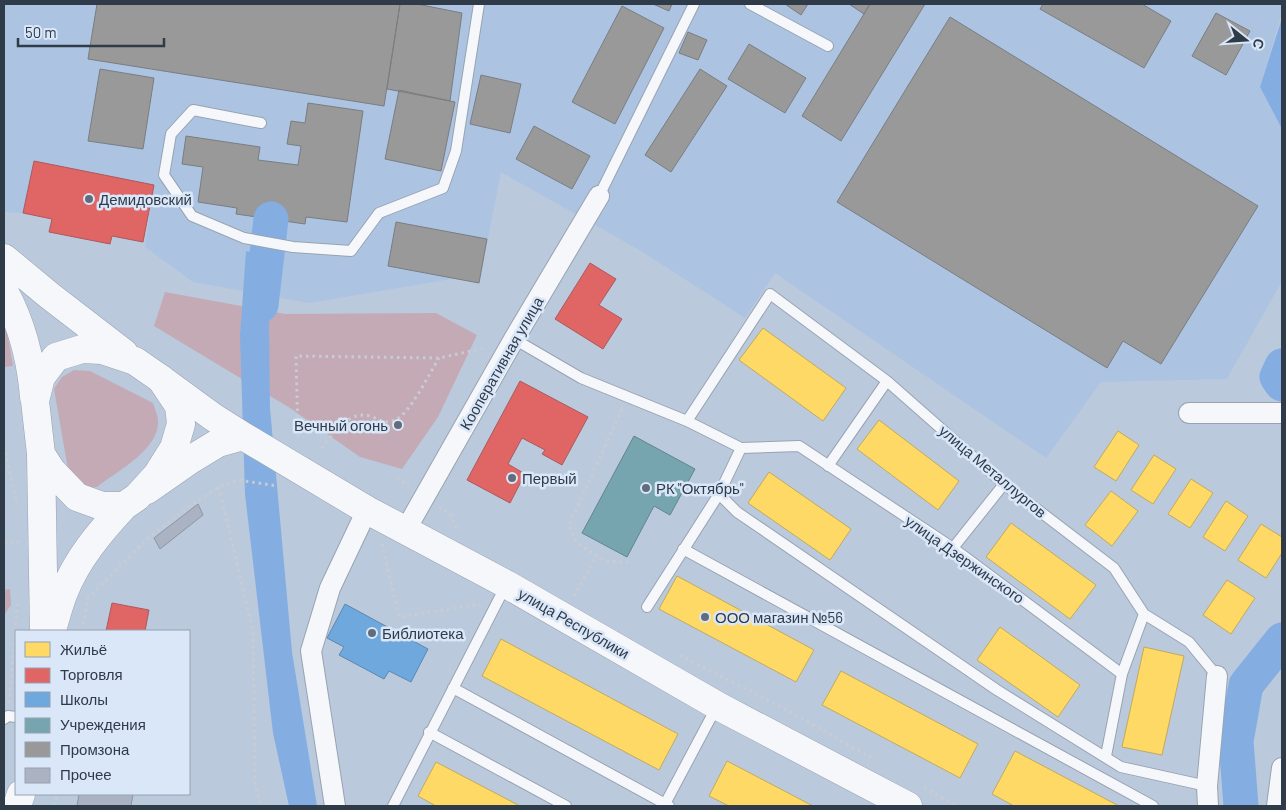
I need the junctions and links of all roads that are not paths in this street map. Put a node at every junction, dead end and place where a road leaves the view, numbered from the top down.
1 (479, 4) edge
2 (694, 4) edge
3 (750, 4) edge
4 (828, 46) dead end
5 (261, 123) dead end
6 (599, 196) joint
7 (4, 258) edge
8 (4, 291) edge
9 (514, 339) junction
10 (131, 359) junction
11 (161, 379) junction
12 (887, 381) junction
13 (35, 400) junction
14 (1188, 413) dead end
15 (1279, 413) edge
16 (687, 421) junction
17 (243, 436) junction
18 (741, 448) junction
19 (41, 454) junction
20 (828, 466) junction
21 (1004, 484) junction
22 (719, 494) junction
23 (130, 501) junction
24 (366, 510) junction
25 (393, 537) junction
26 (953, 548) junction
27 (683, 549) junction
28 (506, 584) junction
29 (647, 607) dead end
30 (1144, 614) junction
31 (44, 630) edge
32 (52, 630) edge
33 (1122, 674) junction
34 (1217, 676) joint
35 (453, 688) junction
36 (718, 706) junction
37 (430, 732) junction
38 (1106, 756) junction
39 (1282, 768) edge
40 (1207, 786) junction
41 (912, 795) edge
42 (667, 805) edge
43 (335, 806) edge
44 (393, 806) edge
45 (566, 806) edge
46 (1152, 806) edge
47 (1208, 806) edge
48 (1277, 806) edge

1 - 5 lane
2 - 6 lane
3 - 4 lane
6 - 9 street, Кооперативная улица
7 - 10 main road
8 - 13 main road
9 - 16 lane
9 - 25 street, Кооперативная улица
10 - 11 main road
10 - 13 main road
11 - 17 main road, улица Республики
11 - 23 main road
12 - 16 lane, улица Металлургов
12 - 20 lane
12 - 21 lane, улица Металлургов
13 - 19 main road
14 - 15 street
16 - 18 lane
17 - 23 main road
17 - 24 main road, улица Республики
18 - 20 lane, улица Дзержинского
18 - 22 lane
19 - 23 main road
19 - 31 main road
20 - 26 lane, улица Дзержинского
21 - 26 lane
21 - 30 lane, улица Металлургов
22 - 27 lane
22 - 38 lane
23 - 32 main road
24 - 25 main road, улица Республики
24 - 43 street
25 - 28 main road, улица Республики
26 - 33 lane, улица Дзержинского
27 - 29 lane
27 - 46 lane
28 - 35 lane
28 - 36 main road, улица Республики
30 - 33 lane
30 - 34 lane, улица Металлургов
33 - 38 lane
34 - 40 street, улица Металлургов
35 - 37 lane
35 - 42 lane
36 - 41 main road, улица Республики
36 - 42 lane
37 - 44 lane
37 - 45 lane
38 - 40 lane
39 - 48 street
40 - 47 street, улица Металлургов

